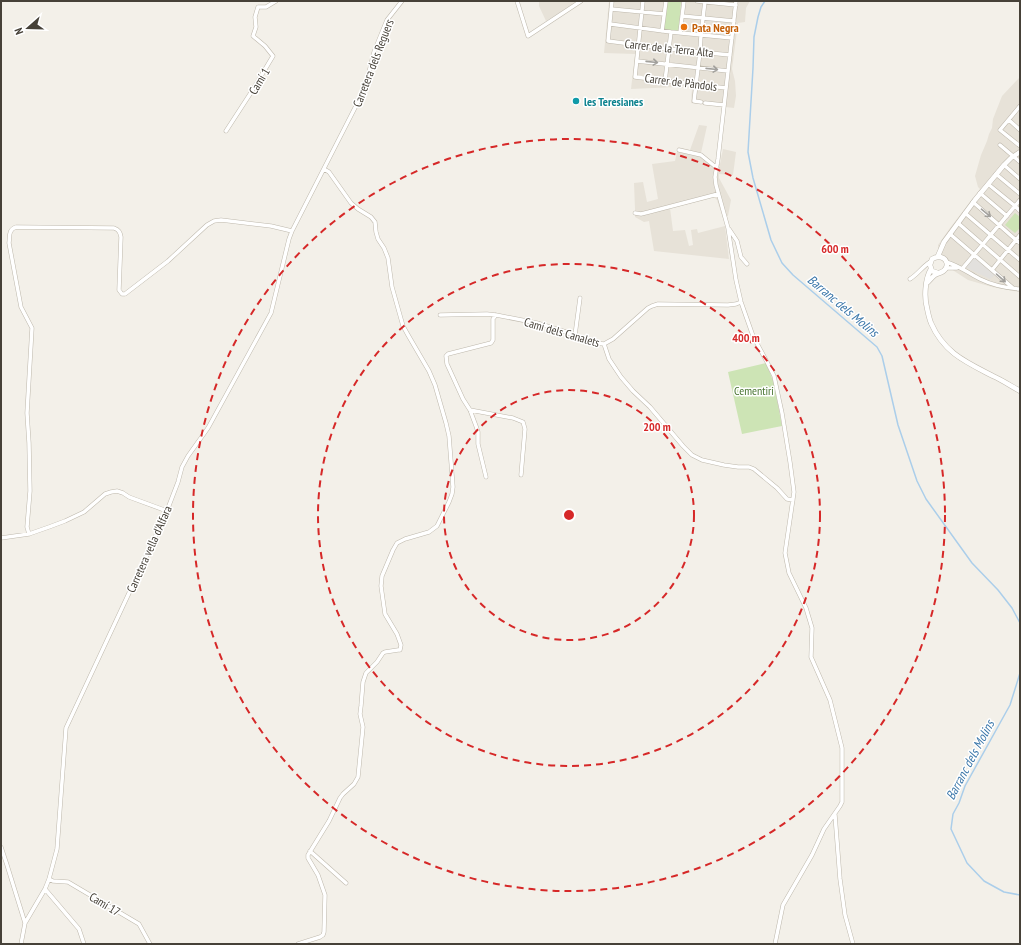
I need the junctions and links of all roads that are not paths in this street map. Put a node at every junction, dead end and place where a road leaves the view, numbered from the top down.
1 (276, 1) edge
2 (402, 1) edge
3 (518, 1) edge
4 (581, 1) edge
5 (612, 1) edge
6 (643, 1) edge
7 (666, 1) edge
8 (684, 1) edge
9 (697, 1) edge
10 (705, 1) edge
11 (736, 3) edge
12 (611, 9) junction
13 (642, 12) junction
14 (664, 14) junction
15 (682, 16) junction
16 (703, 18) junction
17 (734, 21) junction
18 (610, 24) junction
19 (640, 28) junction
20 (662, 31) junction
21 (670, 32) junction
22 (680, 32) junction
23 (701, 35) junction
24 (732, 38) junction
25 (638, 45) junction
26 (669, 49) junction
27 (700, 52) junction
28 (730, 55) junction
29 (636, 61) junction
30 (667, 64) junction
31 (698, 68) junction
32 (728, 71) junction
33 (665, 81) junction
34 (696, 84) junction
35 (726, 88) junction
36 (724, 105) junction
37 (1020, 106) edge
38 (1018, 112) edge
39 (1009, 120) junction
40 (1020, 130) edge
41 (226, 131) dead end
42 (1000, 145) dead end
43 (1020, 146) edge
44 (679, 150) dead end
45 (1020, 152) edge
46 (1013, 157) junction
47 (1020, 162) edge
48 (1004, 165) junction
49 (717, 168) junction
50 (324, 169) junction
51 (996, 174) junction
52 (1020, 178) edge
53 (988, 184) junction
54 (980, 193) junction
55 (718, 194) junction
56 (1020, 194) edge
57 (1020, 200) edge
58 (973, 202) junction
59 (1015, 206) junction
60 (1020, 211) edge
61 (635, 213) dead end
62 (965, 213) junction
63 (1006, 216) junction
64 (958, 223) junction
65 (999, 224) junction
66 (728, 228) junction
67 (292, 231) junction
68 (950, 234) junction
69 (990, 235) junction
70 (1020, 235) edge
71 (1016, 240) junction
72 (944, 242) junction
73 (1020, 243) edge
74 (983, 244) junction
75 (1008, 250) junction
76 (974, 254) junction
77 (938, 256) junction
78 (1000, 259) junction
79 (945, 260) junction
80 (1020, 260) edge
81 (746, 264) dead end
82 (930, 266) junction
83 (946, 268) junction
84 (960, 268) junction
85 (992, 270) junction
86 (938, 273) junction
87 (1020, 277) edge
88 (910, 279) dead end
89 (927, 284) junction
90 (1013, 288) junction
91 (1020, 289) edge
92 (580, 298) dead end
93 (741, 302) junction
94 (440, 315) dead end
95 (496, 315) junction
96 (575, 335) junction
97 (604, 344) junction
98 (1020, 391) edge
99 (470, 410) junction
100 (521, 475) dead end
101 (486, 477) dead end
102 (793, 500) junction
103 (167, 511) junction
104 (29, 534) junction
105 (1, 538) edge
106 (835, 815) junction
107 (1, 847) edge
108 (310, 851) junction
109 (49, 879) junction
110 (346, 883) dead end
111 (45, 889) junction
112 (25, 923) junction
113 (21, 944) edge
114 (84, 944) edge
115 (150, 944) edge
116 (298, 944) edge
117 (775, 944) edge
118 (853, 944) edge

1 - 41 street, Camí 1
2 - 50 street, Carretera dels Reguers
3 - 4 street
5 - 12 street
6 - 13 street
7 - 14 street
8 - 15 street
9 - 10 street
10 - 11 street
10 - 16 street
11 - 17 street
12 - 13 street
12 - 18 street
13 - 14 street
13 - 19 street
14 - 20 street
15 - 16 street
15 - 22 street
16 - 17 street
16 - 23 street
17 - 24 street
18 - 19 street
18 - 25 street, Carrer de la Terra Alta
19 - 20 street
19 - 25 street
20 - 21 street
21 - 22 street
21 - 26 street
22 - 23 street
23 - 24 street
23 - 27 street
24 - 28 street
25 - 26 street, Carrer de la Terra Alta
25 - 29 street
26 - 27 street, Carrer de la Terra Alta
26 - 30 street
27 - 28 street, Carrer de la Terra Alta
27 - 31 street
28 - 32 street
29 -> 30 street
29 - 33 street, Carrer de Pàndols
30 - 31 street
30 - 33 street
31 -> 32 street
31 - 34 street
32 - 35 street
33 - 34 street, Carrer de Pàndols
34 - 35 street, Carrer de Pàndols
34 - 36 street
35 - 36 street
36 - 49 street
37 - 38 street
38 - 39 street
39 - 40 street
39 - 43 street
42 - 46 street
44 - 49 street
45 - 46 street
46 - 47 street
46 - 48 street
48 - 51 street
48 - 52 street
49 - 55 street
50 - 67 street, Carretera vella d'Alfara
50 - 108 street
51 - 53 street
51 - 56 street
53 - 54 street
53 - 59 street
54 - 58 street
54 - 63 street
55 - 61 street
55 - 66 street
57 - 59 street
58 - 62 street
58 -> 65 street
59 - 60 street
59 - 63 street
62 - 64 street
62 - 69 street
63 - 65 street
64 - 68 street
64 - 74 street
65 - 69 street
65 - 71 street
66 - 81 street
66 - 93 street
67 - 103 street, Carretera vella d'Alfara
67 - 104 street
68 - 72 street
68 - 76 street
69 - 74 street
69 - 75 street
70 - 71 street
71 - 73 street
71 - 75 street
72 - 77 street
72 - 79 street
74 - 76 street
74 - 78 street
75 - 78 street
75 - 80 street
76 - 84 street
76 - 85 street
77 - 79 street
77 - 82 street
78 - 85 street
78 - 87 street
79 - 83 street
79 - 84 street
82 - 86 street
82 - 88 street
82 - 89 street
83 - 84 street
83 - 86 street
84 - 90 street
85 -> 90 street
86 - 89 street
89 - 98 street
90 - 91 street
92 - 96 street
93 - 97 street, Camí dels Canalets
93 - 102 street
94 - 95 street, Camí dels Canalets
95 - 96 street, Camí dels Canalets
95 - 99 street
96 - 97 street, Camí dels Canalets
97 - 102 street
99 - 100 street
99 - 101 street
102 - 106 street
103 - 104 street
103 - 109 street, Carretera vella d'Alfara
104 - 105 street
106 - 117 street
106 - 118 street
107 - 112 street
108 - 110 street
108 - 116 street
109 - 111 street, Carretera vella d'Alfara
109 - 115 street, Camí 17
111 - 112 street, Carretera vella d'Alfara
111 - 114 street
112 - 113 street, Carretera vella d'Alfara

